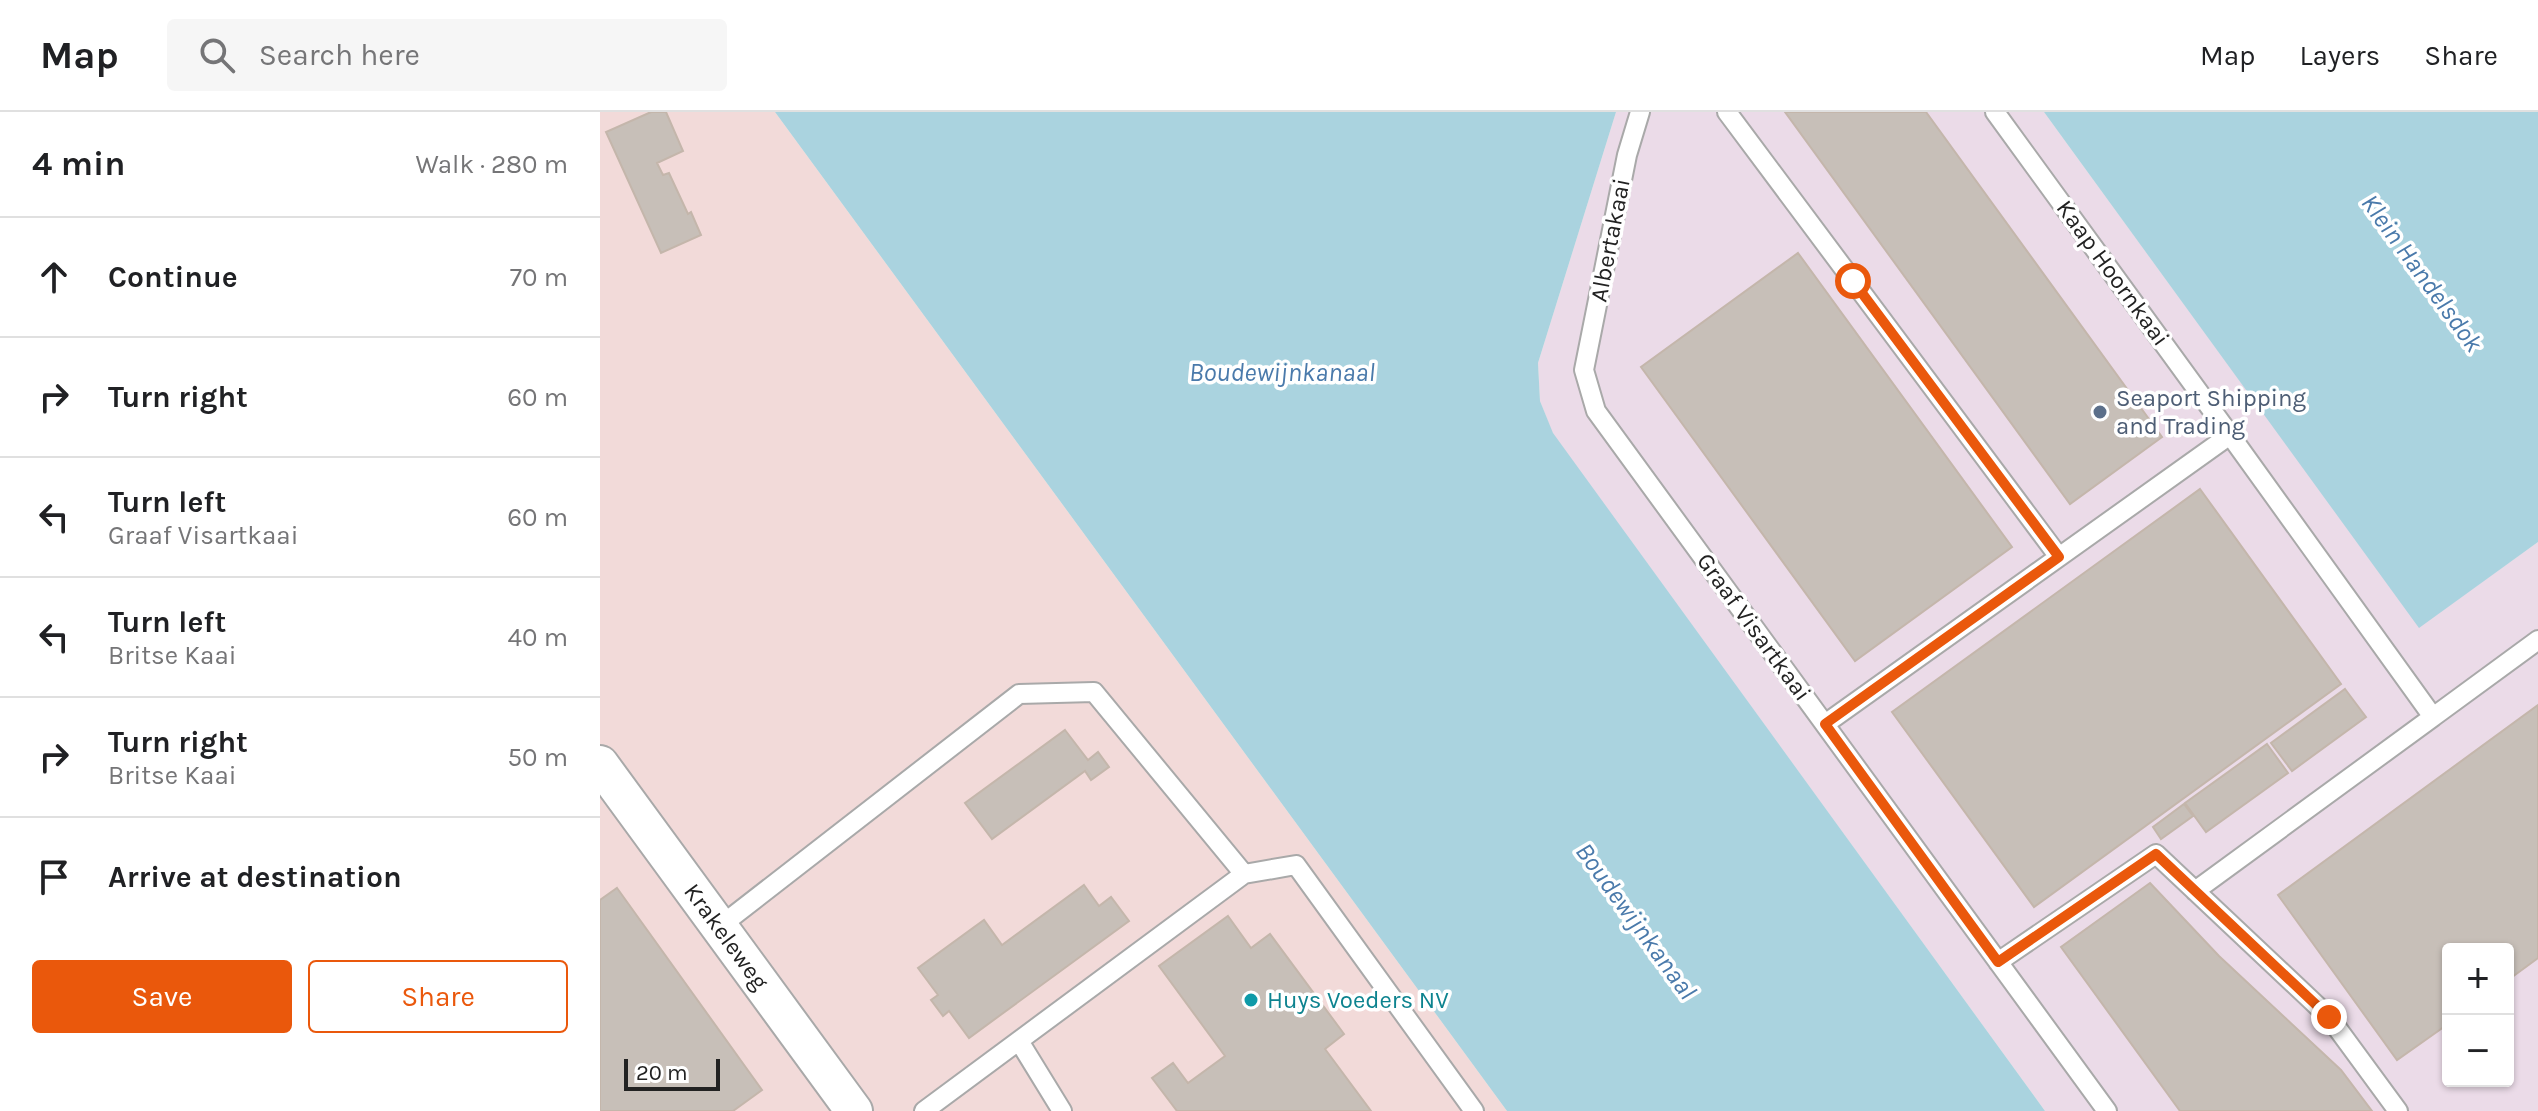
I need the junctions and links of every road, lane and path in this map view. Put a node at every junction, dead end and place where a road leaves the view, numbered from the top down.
1 (1640, 112) edge
2 (1727, 112) edge
3 (1995, 112) edge
4 (1584, 370) joint
5 (2230, 435) junction
6 (2059, 557) junction
7 (2538, 640) edge
8 (2433, 717) junction
9 (1825, 724) junction
10 (600, 764) edge
11 (1244, 874) junction
12 (2195, 891) junction
13 (719, 927) junction
14 (1998, 962) junction
15 (1019, 1041) junction
16 (854, 1111) edge
17 (924, 1111) edge
18 (1062, 1111) edge
19 (1474, 1111) edge
20 (2107, 1111) edge
21 (2398, 1111) edge

1 - 4 lane, Albertakaai
2 - 6 lane
3 - 5 lane, Kaap Hoornkaai
4 - 9 lane, Graaf Visartkaai
5 - 6 lane
5 - 8 lane, Kaap Hoornkaai
6 - 9 lane
7 - 8 lane
8 - 12 lane
9 - 14 lane, Graaf Visartkaai
10 - 13 street, Krakeleweg
11 - 13 lane
11 - 15 lane
11 - 19 lane
12 - 14 lane
12 - 21 lane
13 - 16 street, Krakeleweg
14 - 20 lane, Graaf Visartkaai
15 - 17 lane
15 - 18 lane

